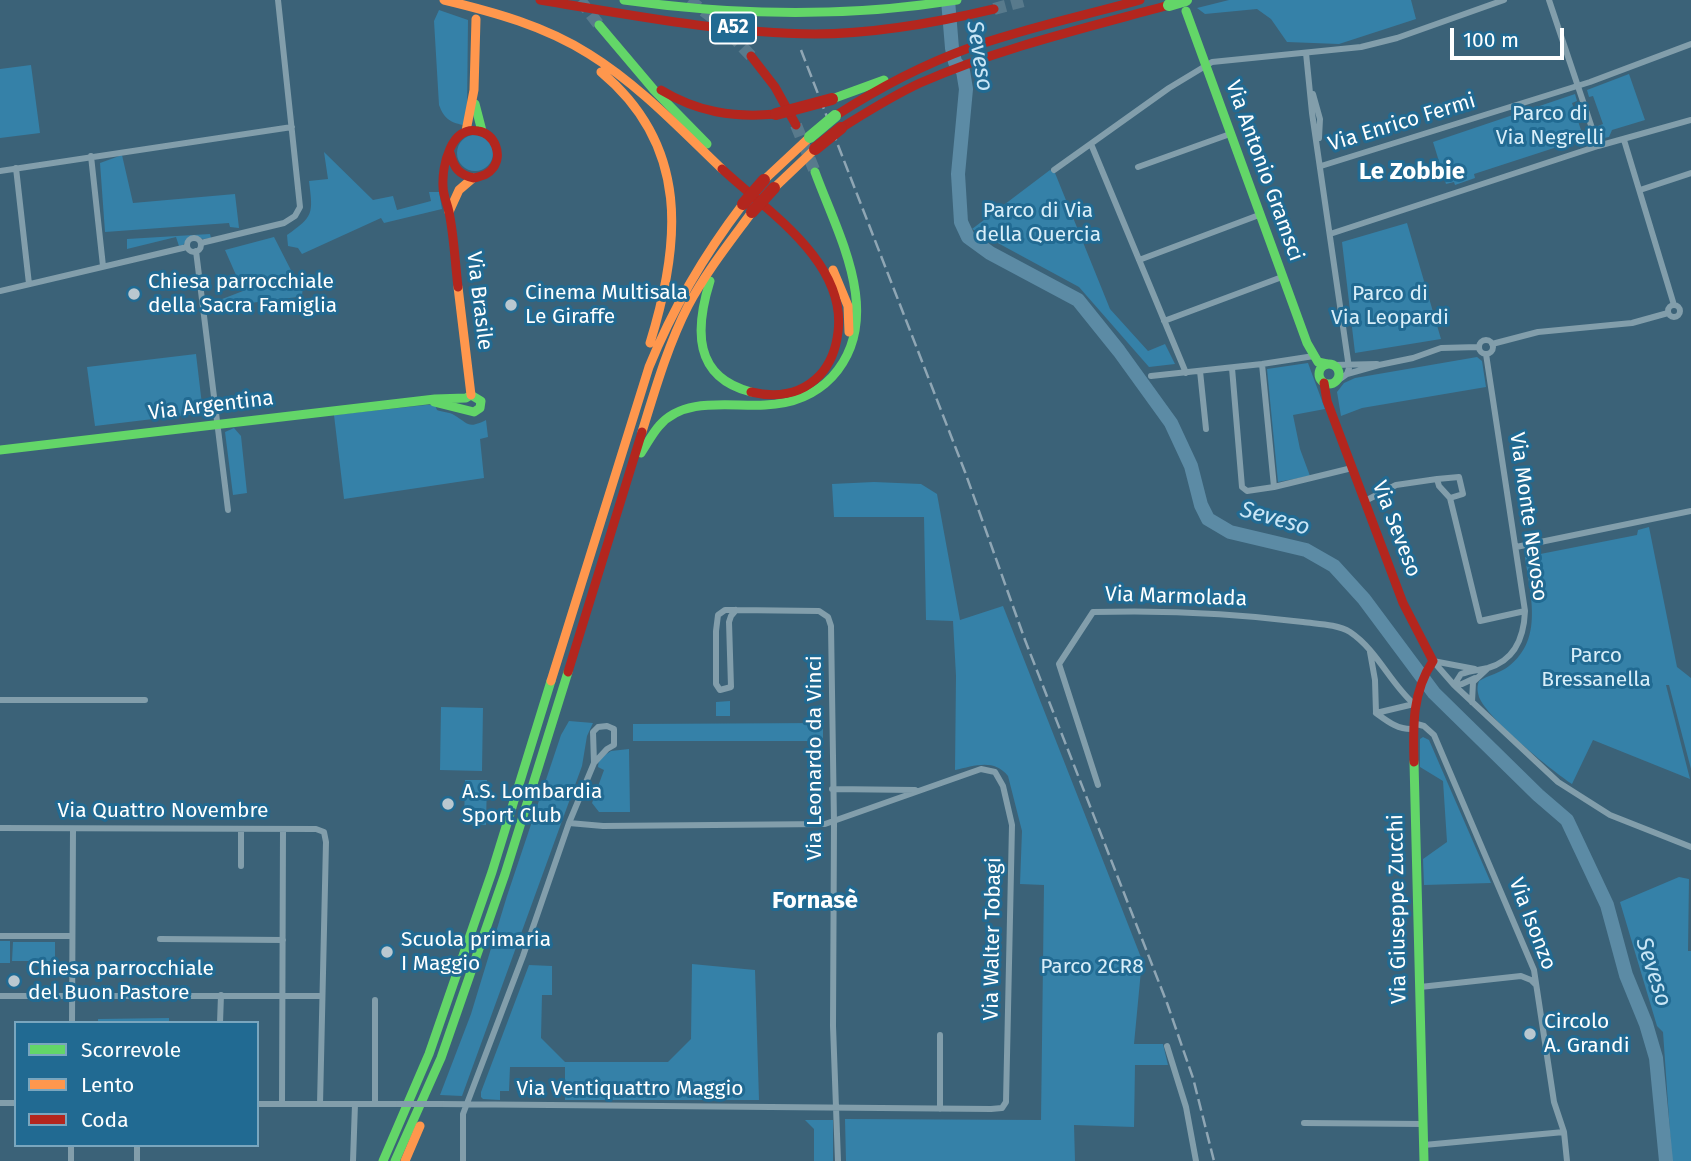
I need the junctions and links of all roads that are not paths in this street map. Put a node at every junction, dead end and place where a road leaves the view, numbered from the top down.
1 (278, 0) edge
2 (444, 0) edge
3 (540, 0) edge
4 (624, 0) edge
5 (957, 0) edge
6 (1140, 0) edge
7 (1504, 0) edge
8 (1549, 0) edge
9 (1186, 6) edge
10 (994, 9) tunnel mouth
11 (476, 19) dead end
12 (599, 25) tunnel mouth
13 (1069, 26) junction
14 (547, 33) junction
15 (1691, 44) edge
16 (1306, 53) junction
17 (751, 55) tunnel mouth
18 (945, 64) junction
19 (1205, 64) junction
20 (634, 68) junction
21 (918, 69) junction
22 (1579, 85) junction
23 (474, 102) junction
24 (1691, 120) edge
25 (838, 122) junction
26 (796, 125) tunnel mouth
27 (292, 127) junction
28 (466, 131) junction
29 (482, 131) junction
30 (1230, 134) junction
31 (1624, 141) junction
32 (1091, 144) junction
33 (1598, 146) junction
34 (450, 153) junction
35 (91, 156) junction
36 (1321, 166) junction
37 (1138, 167) dead end
38 (16, 168) junction
39 (1054, 170) dead end
40 (0, 171) edge
41 (815, 172) tunnel mouth
42 (1691, 173) edge
43 (473, 178) junction
44 (1640, 190) junction
45 (748, 208) junction
46 (449, 212) junction
47 (1259, 215) junction
48 (734, 234) junction
49 (1330, 234) junction
50 (201, 243) junction
51 (187, 247) junction
52 (196, 251) junction
53 (1139, 260) junction
54 (103, 266) junction
55 (1282, 277) junction
56 (29, 284) junction
57 (0, 291) edge
58 (1674, 305) junction
59 (1691, 309) edge
60 (1681, 311) junction
61 (1668, 313) junction
62 (1164, 321) junction
63 (1492, 344) junction
64 (1478, 347) junction
65 (1310, 352) junction
66 (1486, 354) junction
67 (1262, 364) junction
68 (1349, 364) junction
69 (1379, 365) junction
70 (1232, 368) junction
71 (1200, 372) junction
72 (1186, 373) junction
73 (1332, 375) junction
74 (836, 376) junction
75 (1151, 376) dead end
76 (468, 401) joint
77 (217, 425) junction
78 (1206, 429) dead end
79 (628, 435) junction
80 (0, 450) edge
81 (1352, 468) junction
82 (1437, 479) junction
83 (1274, 488) junction
84 (1450, 498) junction
85 (619, 501) junction
86 (1365, 501) junction
87 (228, 510) dead end
88 (1691, 511) edge
89 (1516, 547) junction
90 (736, 610) junction
91 (1525, 611) junction
92 (1370, 652) junction
93 (1429, 666) junction
94 (1488, 668) junction
95 (1477, 670) junction
96 (1475, 678) junction
97 (1454, 685) junction
98 (0, 700) edge
99 (145, 700) dead end
100 (1472, 702) junction
101 (1415, 704) junction
102 (1376, 713) junction
103 (1413, 726) junction
104 (594, 763) junction
105 (1098, 785) dead end
106 (832, 789) junction
107 (921, 790) junction
108 (834, 822) junction
109 (569, 823) junction
110 (0, 828) edge
111 (73, 829) junction
112 (283, 829) junction
113 (241, 830) junction
114 (1691, 847) edge
115 (241, 866) dead end
116 (0, 936) edge
117 (72, 936) junction
118 (160, 939) dead end
119 (283, 940) junction
120 (1530, 962) junction
121 (1521, 976) junction
122 (1536, 986) junction
123 (1420, 987) junction
124 (220, 995) junction
125 (0, 996) edge
126 (72, 996) junction
127 (283, 996) junction
128 (322, 996) junction
129 (375, 1000) dead end
130 (72, 1021) edge
131 (220, 1021) edge
132 (940, 1035) dead end
133 (1167, 1046) dead end
134 (441, 1058) junction
135 (259, 1104) edge
136 (282, 1104) junction
137 (320, 1104) junction
138 (355, 1104) junction
139 (375, 1104) junction
140 (466, 1105) junction
141 (836, 1107) junction
142 (1002, 1108) joint
143 (940, 1109) junction
144 (1304, 1123) dead end
145 (1423, 1124) junction
146 (1564, 1132) junction
147 (1424, 1145) junction
148 (353, 1161) edge
149 (383, 1161) edge
150 (395, 1161) edge
151 (405, 1161) edge
152 (463, 1161) edge
153 (838, 1161) edge
154 (1196, 1161) edge
155 (1424, 1161) edge
156 (1567, 1161) edge

1 - 27 street
2 - 14 main road
3 - 10 main road, A52
4 - 5 main road, A52
6 - 13 main road
7 - 16 street
8 - 22 street
9 - 13 main road, bridge
9 - 19 main road, Via Antonio Gramsci
11 - 23 main road
12 - 20 main road
13 - 18 main road
14 - 48 main road
14 - 79 main road
15 - 22 street, Via Enrico Fermi
16 - 19 street
16 - 36 street
17 - 26 main road
18 - 21 main road
18 - 25 main road
19 - 30 main road, Via Antonio Gramsci
19 - 32 street
20 - 21 main road, bridge
20 - 74 main road
21 - 25 main road
22 - 33 street
22 - 36 street, Via Enrico Fermi
23 - 28 main road
23 - 29 main road
24 - 31 street
25 - 45 main road, bridge
27 - 35 street
27 - 50 street
28 - 29 main road
28 - 34 main road
29 - 43 main road
30 - 37 street
30 - 47 main road, Via Antonio Gramsci
31 - 33 street
31 - 44 street
32 - 39 street
32 - 53 street
33 - 49 street
34 - 43 main road
34 - 46 main road, Via Brasile
35 - 38 street
35 - 54 street
36 - 49 street
38 - 40 street
38 - 56 street
41 - 74 main road
42 - 44 street
43 - 46 main road
44 - 58 street
45 - 48 main road
45 - 79 main road
46 - 76 main road, Via Brasile
47 - 53 street
47 - 55 main road, Via Antonio Gramsci
48 - 85 main road
49 - 68 street
50 - 51 street
50 - 52 street
51 - 52 street
51 - 54 street
52 - 77 street
53 - 62 street
54 - 56 street
55 - 62 street
55 - 65 main road, Via Antonio Gramsci
56 - 57 street
58 - 60 street
58 - 61 street
59 - 60 street
60 - 61 street
61 - 63 street
62 - 72 street
63 - 64 street
63 - 66 street
64 - 66 street
64 - 69 street
65 - 67 street
65 - 73 main road
66 - 89 street, Via Monte Nevoso
67 - 70 street
67 - 83 street
68 - 69 street
68 - 73 street
68 - 73 street
69 - 73 street
70 - 71 street
70 - 83 street
71 - 72 street
71 - 78 street
72 - 75 street
73 - 81 main road, Via Seveso
74 - 85 main road
76 - 77 main road, Via Argentina
77 - 80 main road, Via Argentina
77 - 87 street
79 - 149 main road
81 - 83 street
81 - 86 main road, Via Seveso
82 - 84 street
82 - 84 street
82 - 86 street
84 - 91 street
85 - 134 main road
86 - 93 main road, Via Seveso
88 - 89 street
89 - 91 street, Via Monte Nevoso
90 - 90 street
90 - 106 street, Via Leonardo da Vinci
91 - 94 street, Via Monte Nevoso
92 - 101 street, Via Marmolada
92 - 102 street
92 - 105 street, Via Marmolada
93 - 95 street, Via Monte Nevoso
93 - 97 street
93 - 101 main road, Via Giuseppe Zucchi
94 - 95 street, Via Monte Nevoso
94 - 96 street, Via Monte Nevoso
95 - 97 street, Via Monte Nevoso
96 - 97 street, Via Monte Nevoso
96 - 100 street
97 - 100 street
98 - 99 street
100 - 114 street
101 - 102 street
101 - 103 main road, Via Giuseppe Zucchi
102 - 103 street, Via Isonzo
103 - 120 street, Via Isonzo
103 - 123 main road, Via Giuseppe Zucchi
104 - 104 street
104 - 109 street
106 - 107 street
106 - 108 street, Via Leonardo da Vinci
107 - 108 street
107 - 142 street, Via Walter Tobagi
108 - 109 street
108 - 141 street, Via Leonardo da Vinci
109 - 140 street
110 - 111 street, Via Quattro Novembre
111 - 113 street, Via Quattro Novembre
111 - 117 street
112 - 113 street, Via Quattro Novembre
112 - 119 street
112 - 128 street, Via Quattro Novembre
113 - 115 street
116 - 117 street
117 - 126 street
118 - 119 street
119 - 127 street
120 - 121 street
120 - 122 street, Via Isonzo
121 - 122 street
121 - 123 street
122 - 146 street, Via Isonzo
123 - 145 main road, Via Giuseppe Zucchi
124 - 126 street
124 - 127 street
124 - 131 street
125 - 126 street
126 - 130 street
127 - 128 street
127 - 136 street
128 - 137 street
129 - 139 street
132 - 143 street
133 - 154 street
134 - 150 main road
134 - 151 main road
135 - 136 street, Via Ventiquattro Maggio
136 - 137 street, Via Ventiquattro Maggio
137 - 138 street, Via Ventiquattro Maggio
138 - 139 street, Via Ventiquattro Maggio
138 - 148 street
139 - 140 street, Via Ventiquattro Maggio, bridge
140 - 141 street, Via Ventiquattro Maggio
140 - 152 street
141 - 143 street, Via Ventiquattro Maggio
141 - 153 street, Via Leonardo da Vinci
142 - 143 street, Via Ventiquattro Maggio
144 - 145 street
145 - 147 main road, Via Giuseppe Zucchi
146 - 147 street
146 - 156 street, Via Isonzo
147 - 155 main road, Via Giuseppe Zucchi

